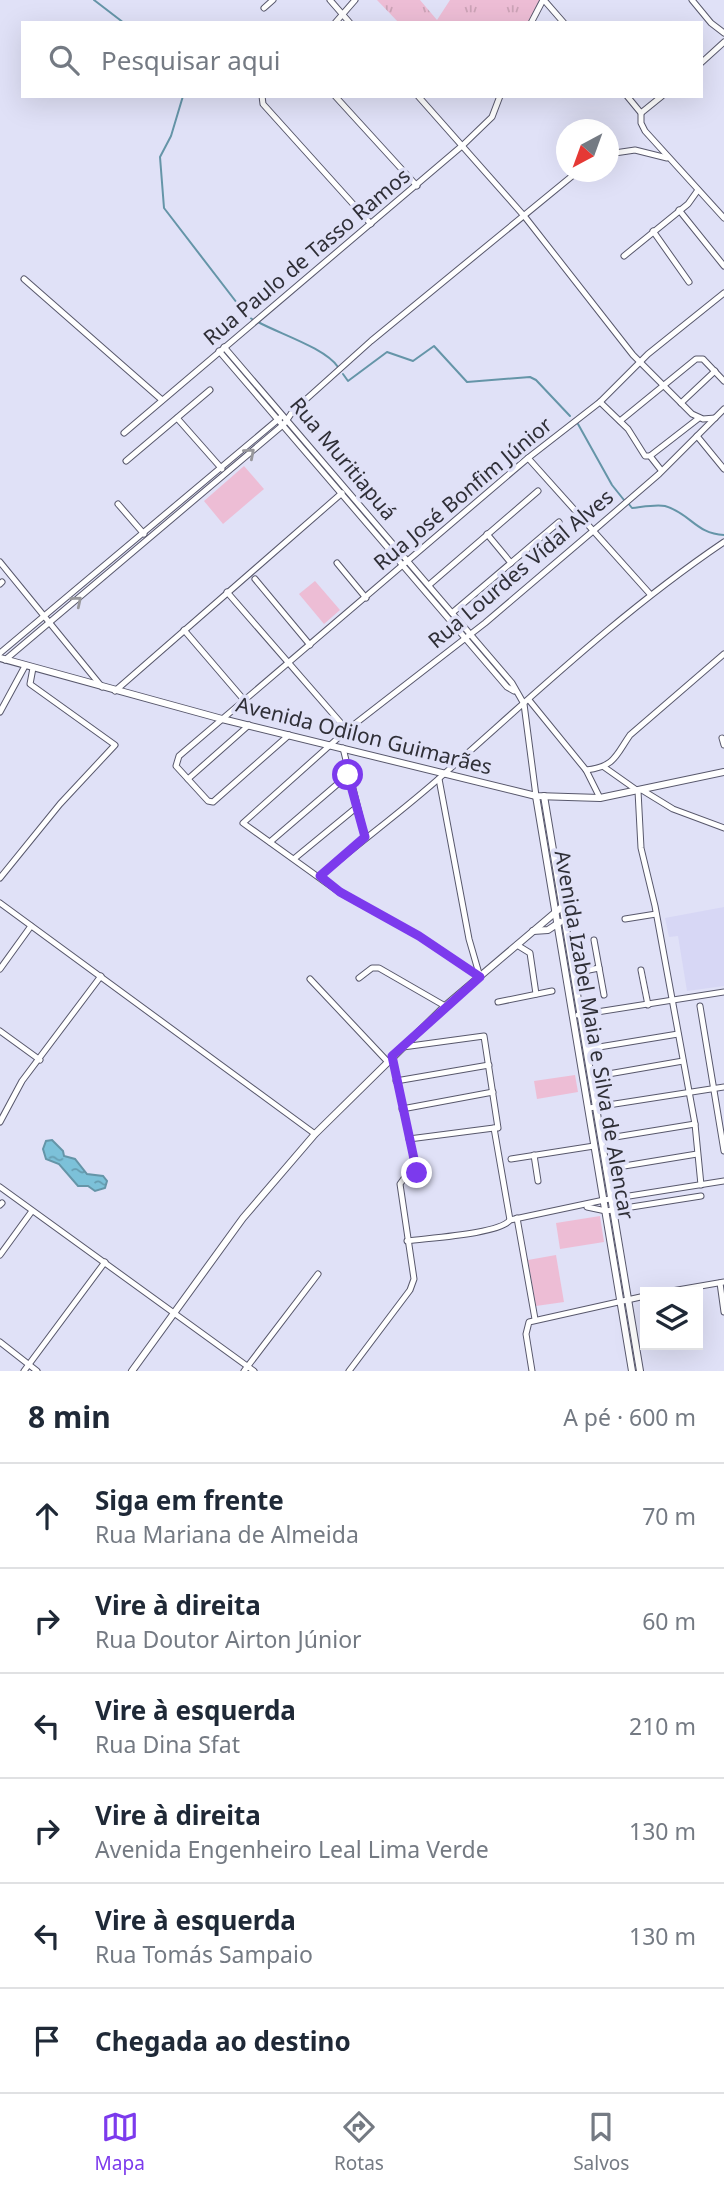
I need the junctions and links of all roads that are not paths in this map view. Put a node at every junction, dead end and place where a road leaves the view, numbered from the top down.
1 (273, 0) edge
2 (330, 0) edge
3 (355, 0) edge
4 (543, 0) edge
5 (692, 0) edge
6 (264, 8) dead end
7 (343, 15) junction
8 (336, 21) edge
9 (349, 21) edge
10 (532, 21) edge
11 (562, 21) edge
12 (724, 33) edge
13 (724, 42) edge
14 (703, 60) edge
15 (262, 98) edge
16 (337, 98) edge
17 (420, 98) edge
18 (499, 98) edge
19 (629, 98) edge
20 (660, 98) edge
21 (641, 113) junction
22 (463, 145) junction
23 (619, 152) edge
24 (668, 158) junction
25 (565, 182) edge
26 (416, 186) junction
27 (698, 190) junction
28 (679, 210) junction
29 (525, 217) junction
30 (724, 218) edge
31 (371, 225) junction
32 (653, 231) junction
33 (624, 256) dead end
34 (724, 266) edge
35 (24, 279) dead end
36 (688, 282) dead end
37 (724, 293) edge
38 (222, 349) junction
39 (640, 363) junction
40 (715, 372) junction
41 (724, 381) edge
42 (663, 386) junction
43 (210, 390) dead end
44 (162, 400) junction
45 (600, 402) junction
46 (681, 403) junction
47 (724, 409) edge
48 (177, 418) junction
49 (699, 418) junction
50 (715, 418) junction
51 (284, 419) junction
52 (620, 421) junction
53 (124, 433) dead end
54 (698, 436) junction
55 (650, 456) junction
56 (528, 457) junction
57 (126, 461) dead end
58 (221, 467) junction
59 (724, 469) edge
60 (661, 470) junction
61 (226, 474) junction
62 (345, 491) junction
63 (538, 491) dead end
64 (118, 504) dead end
65 (559, 522) dead end
66 (593, 531) junction
67 (144, 534) junction
68 (487, 534) junction
69 (724, 542) edge
70 (0, 562) edge
71 (337, 563) dead end
72 (511, 563) junction
73 (406, 564) junction
74 (255, 579) dead end
75 (429, 585) junction
76 (227, 592) junction
77 (650, 594) junction
78 (366, 598) junction
79 (452, 613) junction
80 (45, 616) junction
81 (50, 623) junction
82 (184, 630) junction
83 (467, 636) junction
84 (310, 645) junction
85 (724, 654) edge
86 (2, 657) edge
87 (287, 663) junction
88 (25, 666) junction
89 (33, 668) junction
90 (103, 688) junction
91 (116, 691) junction
92 (244, 700) junction
93 (526, 702) junction
94 (0, 712) edge
95 (222, 719) junction
96 (249, 725) junction
97 (347, 730) junction
98 (289, 735) junction
99 (330, 745) junction
100 (343, 748) junction
101 (604, 768) junction
102 (586, 770) junction
103 (724, 772) edge
104 (348, 775) junction
105 (442, 776) junction
106 (187, 779) junction
107 (640, 791) junction
108 (540, 796) junction
109 (600, 797) junction
110 (357, 807) junction
111 (724, 828) edge
112 (365, 837) junction
113 (271, 842) junction
114 (295, 858) junction
115 (320, 876) junction
116 (0, 878) edge
117 (0, 903) edge
118 (560, 907) junction
119 (656, 914) junction
120 (565, 916) junction
121 (625, 919) dead end
122 (559, 923) junction
123 (31, 926) junction
124 (533, 931) junction
125 (594, 940) dead end
126 (517, 945) junction
127 (599, 968) junction
128 (0, 969) edge
129 (641, 970) dead end
130 (574, 973) junction
131 (101, 976) junction
132 (480, 977) junction
133 (359, 978) dead end
134 (310, 979) dead end
135 (552, 991) dead end
136 (724, 992) edge
137 (536, 993) junction
138 (604, 995) dead end
139 (498, 1002) dead end
140 (672, 1002) junction
141 (648, 1005) junction
142 (445, 1006) junction
143 (700, 1006) dead end
144 (577, 1014) junction
145 (0, 1031) edge
146 (678, 1034) junction
147 (400, 1048) junction
148 (587, 1049) junction
149 (389, 1058) junction
150 (584, 1059) junction
151 (40, 1060) junction
152 (682, 1061) junction
153 (489, 1065) junction
154 (591, 1077) junction
155 (396, 1081) junction
156 (724, 1087) edge
157 (713, 1089) junction
158 (493, 1093) junction
159 (689, 1093) junction
160 (593, 1107) junction
161 (402, 1109) junction
162 (0, 1122) edge
163 (695, 1124) junction
164 (494, 1128) junction
165 (315, 1134) junction
166 (409, 1139) junction
167 (603, 1139) junction
168 (594, 1146) junction
169 (724, 1151) edge
170 (697, 1154) junction
171 (534, 1155) junction
172 (511, 1159) dead end
173 (606, 1169) junction
174 (538, 1181) dead end
175 (724, 1181) edge
176 (701, 1185) junction
177 (0, 1187) edge
178 (670, 1190) junction
179 (701, 1196) dead end
180 (612, 1198) junction
181 (604, 1199) junction
182 (672, 1200) junction
183 (583, 1206) junction
184 (610, 1210) junction
185 (33, 1211) junction
186 (513, 1219) junction
187 (407, 1241) junction
188 (0, 1255) edge
189 (105, 1262) junction
190 (318, 1274) dead end
191 (722, 1282) edge
192 (694, 1287) edge
193 (640, 1297) edge
194 (624, 1300) junction
195 (724, 1312) edge
196 (174, 1314) junction
197 (535, 1319) junction
198 (0, 1342) edge
199 (636, 1344) junction
200 (628, 1345) junction
201 (29, 1364) junction
202 (246, 1368) edge
203 (23, 1371) edge
204 (37, 1371) edge
205 (132, 1371) edge
206 (254, 1371) edge
207 (349, 1371) edge
208 (533, 1371) edge
209 (632, 1371) edge
210 (640, 1371) edge

1 - 6 street
2 - 7 street
3 - 7 street
4 - 10 street
4 - 11 street
5 - 12 street
7 - 8 street
7 - 9 street
13 - 14 street
15 - 31 street
16 - 26 street
17 - 22 street
18 - 22 street, Rua Paulo de Tasso Ramos
19 - 21 street
20 - 21 street
21 - 24 street
22 - 26 street, Rua Paulo de Tasso Ramos
22 - 29 street
23 - 24 street
24 - 27 street
25 - 29 street
26 - 31 street, Rua Paulo de Tasso Ramos
27 - 28 street
27 - 30 street
28 - 32 street
28 - 34 street
29 - 39 street
29 - 51 street
31 - 38 street, Rua Paulo de Tasso Ramos
32 - 33 street
32 - 36 street
35 - 44 street
37 - 39 street, Rua José Bonfim Júnior
38 - 44 street, Rua Paulo de Tasso Ramos
38 - 51 street, Rua Muritiapuá
39 - 42 street
39 - 45 street, Rua José Bonfim Júnior
40 - 41 street
40 - 42 street
40 - 46 street
42 - 46 street
42 - 52 street
43 - 48 street
44 - 53 street, Rua Paulo de Tasso Ramos
45 - 52 street
45 - 56 street, Rua José Bonfim Júnior
46 - 49 street
47 - 50 street, Rua Lourdes Vídal Alves
48 - 57 street
48 - 58 street
49 - 50 street
49 - 55 street
50 - 54 street, Rua Lourdes Vídal Alves
51 - 58 street
61 -> 51 street
51 - 62 street, Rua Muritiapuá
52 - 55 street
54 - 59 street
54 - 60 street, Rua Lourdes Vídal Alves
55 - 60 street
56 - 66 street
56 - 73 street, Rua José Bonfim Júnior
58 - 61 street
58 - 67 street
60 - 66 street, Rua Lourdes Vídal Alves
81 -> 61 street
62 - 73 street, Rua Muritiapuá
62 - 76 street
63 - 68 street
64 - 67 street
65 - 72 street
66 - 77 street
66 - 83 street, Rua Lourdes Vídal Alves
67 - 80 street
68 - 72 street
68 - 75 street
69 - 77 street
70 - 80 street
71 - 78 street
72 - 79 street
73 - 75 street, Rua Muritiapuá
73 - 78 street, Rua José Bonfim Júnior
73 - 83 street, Rua Muritiapuá
74 - 84 street
75 - 79 street, Rua Muritiapuá
76 - 82 street
76 - 87 street
77 - 93 street
78 - 84 street, Rua José Bonfim Júnior
79 - 83 street, Rua Muritiapuá
80 - 81 street
80 - 86 street
81 - 86 street
81 - 90 street
82 - 91 street
82 - 92 street
83 - 93 street, Rua Muritiapuá
83 - 97 street, Rua Lourdes Vídal Alves
84 - 87 street, Rua José Bonfim Júnior
85 - 101 street
86 - 88 street, Avenida Odilon Guimarães
87 - 92 street, Rua José Bonfim Júnior
87 - 97 street
88 - 89 street, Avenida Odilon Guimarães
88 - 94 street
89 - 90 street, Avenida Odilon Guimarães
89 - 116 street
90 - 91 street, Avenida Odilon Guimarães
91 - 95 street, Avenida Odilon Guimarães
92 - 95 street, Rua José Bonfim Júnior
93 - 102 street, Rua Muritiapuá
93 - 105 street
93 - 108 street, Avenida Izabel Maia e Silva de Alencar
95 - 96 street, Avenida Odilon Guimarães
95 - 106 street, Rua José Bonfim Júnior
96 - 98 street, Avenida Odilon Guimarães
96 - 106 street
97 - 99 street, Rua Lourdes Vídal Alves
98 - 99 street, Avenida Odilon Guimarães
98 - 106 street
99 - 100 street, Avenida Odilon Guimarães
99 - 113 street, Rua Lourdes Vídal Alves
100 - 104 street
100 - 105 street, Avenida Odilon Guimarães
101 - 102 street
101 - 107 street
102 - 109 street, Rua Muritiapuá
103 - 107 street, Avenida Odilon Guimarães
104 - 110 street
104 - 113 street
105 - 108 street, Avenida Odilon Guimarães
105 - 112 street
105 - 132 street
107 - 109 street, Avenida Odilon Guimarães
107 - 111 street
107 - 119 street
108 - 109 street, Avenida Odilon Guimarães
108 - 118 street, Avenida Izabel Maia e Silva de Alencar
110 - 112 street
110 - 114 street
112 - 115 street
113 - 114 street
114 - 115 street
115 - 132 street
117 - 123 street
118 - 120 street, Avenida Izabel Maia e Silva de Alencar
118 - 122 street, Avenida Izabel Maia e Silva de Alencar
118 - 124 street
119 - 121 street
119 - 140 street
120 - 122 street
120 - 130 street, Avenida Izabel Maia e Silva de Alencar
122 - 124 street
122 - 144 street, Avenida Izabel Maia e Silva de Alencar
123 - 128 street
123 - 131 street
124 - 126 street
125 - 127 street
126 - 132 street
126 - 137 street
127 - 130 street
127 - 138 street
129 - 141 street
130 - 144 street, Avenida Izabel Maia e Silva de Alencar
131 - 151 street
131 - 165 street
132 - 142 street
133 - 142 street
134 - 149 street
135 - 137 street
136 - 140 street
137 - 139 street
140 - 141 street
140 - 146 street
141 - 144 street
142 - 147 street
143 - 157 street
144 - 148 street, Avenida Izabel Maia e Silva de Alencar
144 - 150 street, Avenida Izabel Maia e Silva de Alencar
145 - 151 street
146 - 148 street
146 - 152 street
147 - 149 street
147 - 153 street
148 - 150 street, Avenida Izabel Maia e Silva de Alencar
149 - 155 street
149 - 165 street
150 - 154 street, Avenida Izabel Maia e Silva de Alencar
150 - 160 street, Avenida Izabel Maia e Silva de Alencar
151 - 162 street
152 - 154 street
152 - 159 street
153 - 155 street
153 - 158 street
154 - 160 street, Avenida Izabel Maia e Silva de Alencar
155 - 161 street
156 - 157 street
157 - 159 street
157 - 169 street
158 - 161 street
158 - 164 street
159 - 160 street
159 - 163 street
160 - 167 street, Avenida Izabel Maia e Silva de Alencar
160 - 168 street, Avenida Izabel Maia e Silva de Alencar
161 - 166 street
163 - 167 street
163 - 170 street
164 - 166 street
164 - 186 street
165 - 196 street
166 - 187 street
167 - 173 street, Avenida Izabel Maia e Silva de Alencar
168 - 171 street
168 - 181 street, Avenida Izabel Maia e Silva de Alencar
170 - 173 street
170 - 176 street
171 - 172 street
171 - 174 street
173 - 180 street, Avenida Izabel Maia e Silva de Alencar
175 - 176 street
176 - 178 street
177 - 185 street
178 - 180 street
178 - 182 street
179 - 182 street
180 - 181 street
180 - 184 street, Avenida Izabel Maia e Silva de Alencar
181 - 183 street
181 - 184 street, Avenida Izabel Maia e Silva de Alencar
182 - 184 street
183 - 184 street
183 - 186 street
184 - 194 street, Avenida Izabel Maia e Silva de Alencar
185 - 188 street
185 - 189 street
186 - 187 street
186 - 197 street
187 - 207 street
189 - 196 street
189 - 201 street
190 - 202 street
191 - 192 street
191 - 195 street
193 - 194 street
194 - 197 street
194 - 199 street, Avenida Izabel Maia e Silva de Alencar
194 - 200 street, Avenida Izabel Maia e Silva de Alencar
196 - 202 street
196 - 205 street
197 - 208 street
198 - 201 street
199 - 200 street
199 - 210 street, Avenida Izabel Maia e Silva de Alencar
200 - 209 street, Avenida Izabel Maia e Silva de Alencar
201 - 203 street
201 - 204 street
202 - 206 street

